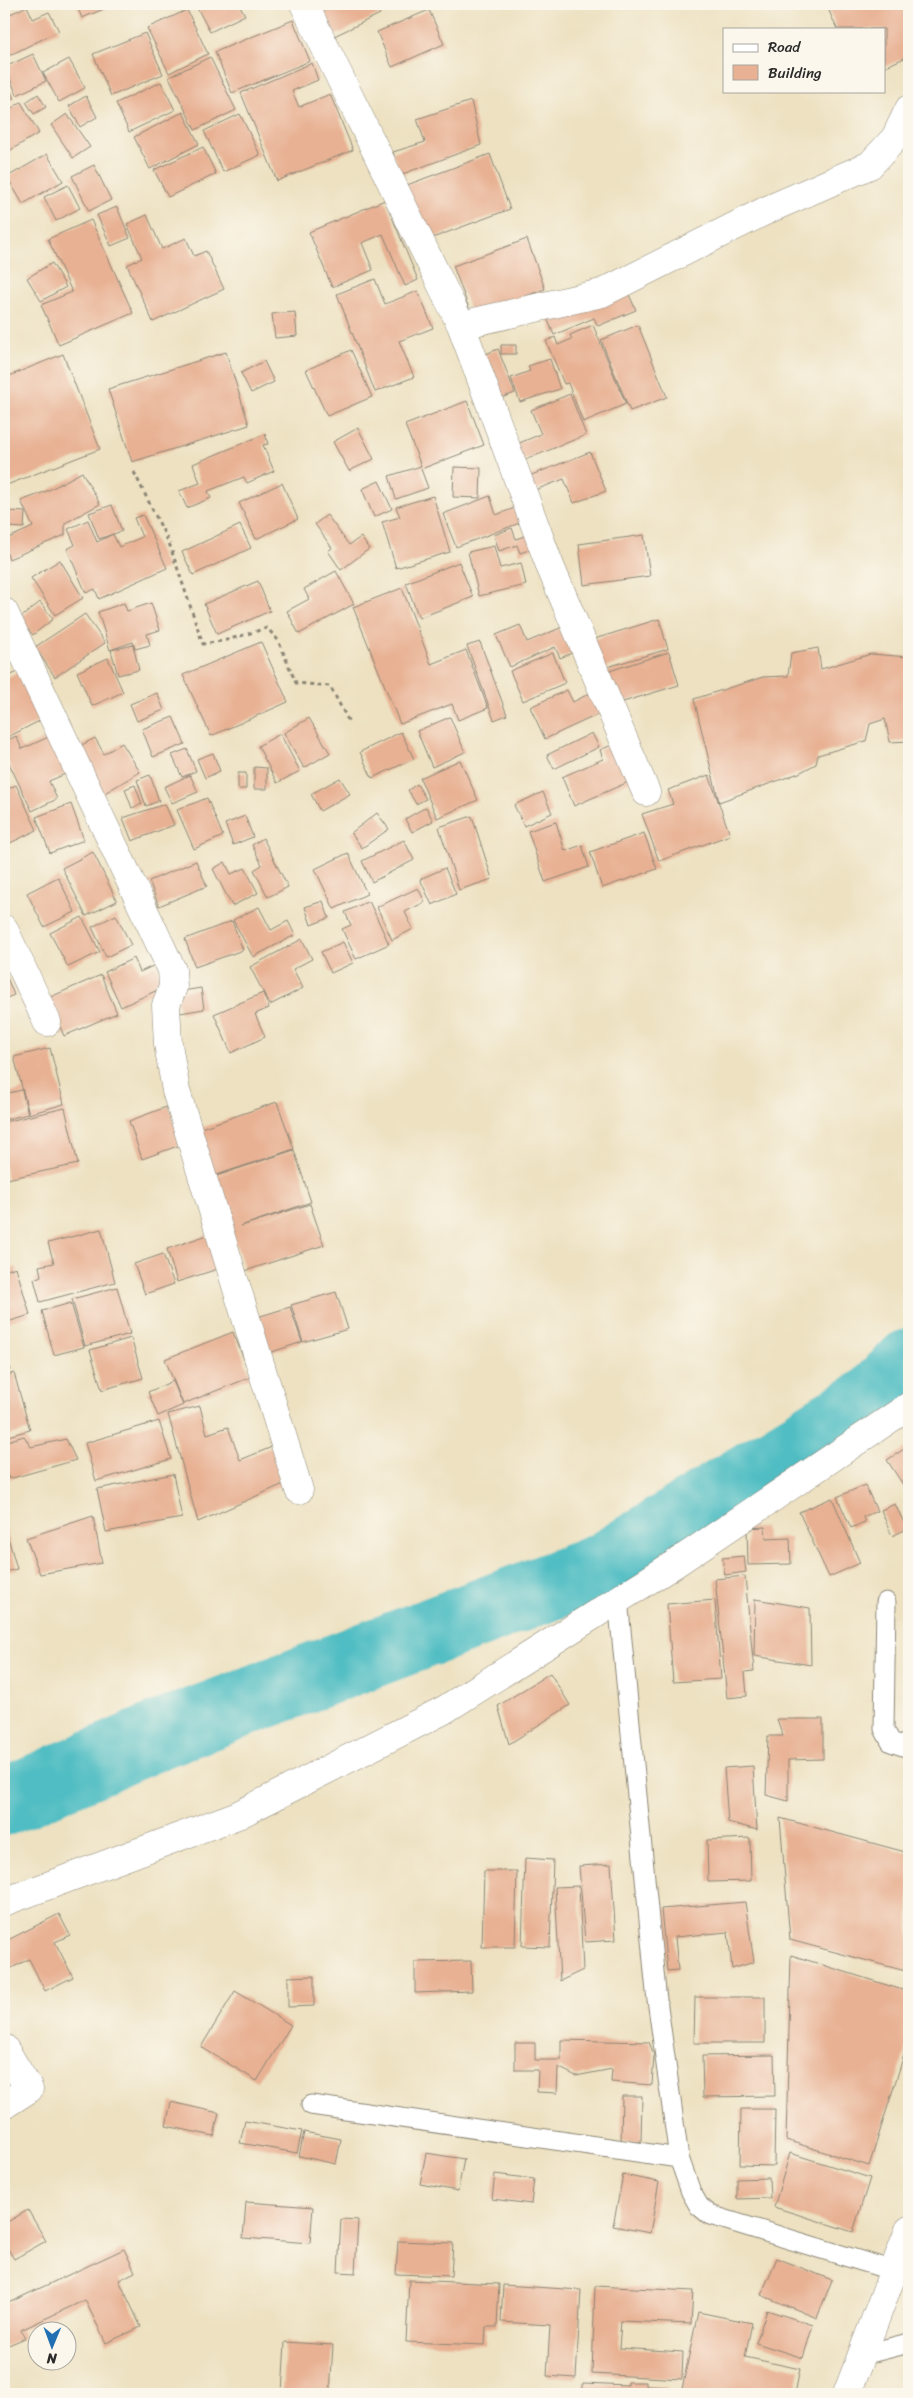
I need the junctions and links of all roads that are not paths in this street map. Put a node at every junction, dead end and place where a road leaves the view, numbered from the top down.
1 (304, 4) edge
2 (909, 110) edge
3 (461, 325) junction
4 (4, 612) edge
5 (646, 792) dead end
6 (4, 929) edge
7 (48, 1022) dead end
8 (909, 1406) edge
9 (299, 1490) dead end
10 (618, 1599) junction
11 (886, 1602) dead end
12 (909, 1748) edge
13 (4, 1902) edge
14 (4, 2048) edge
15 (4, 2104) edge
16 (312, 2105) dead end
17 (679, 2158) junction
18 (909, 2230) edge
19 (894, 2271) junction
20 (909, 2343) edge
21 (862, 2355) junction
22 (846, 2394) edge

1 - 3 main road
2 - 3 main road
3 - 5 main road
4 - 9 main road
6 - 7 main road
8 - 10 main road
10 - 13 main road
10 - 17 lane
11 - 12 lane
14 - 15 main road
16 - 17 lane
17 - 19 lane
18 - 19 main road
19 - 21 main road
20 - 21 lane
21 - 22 main road

